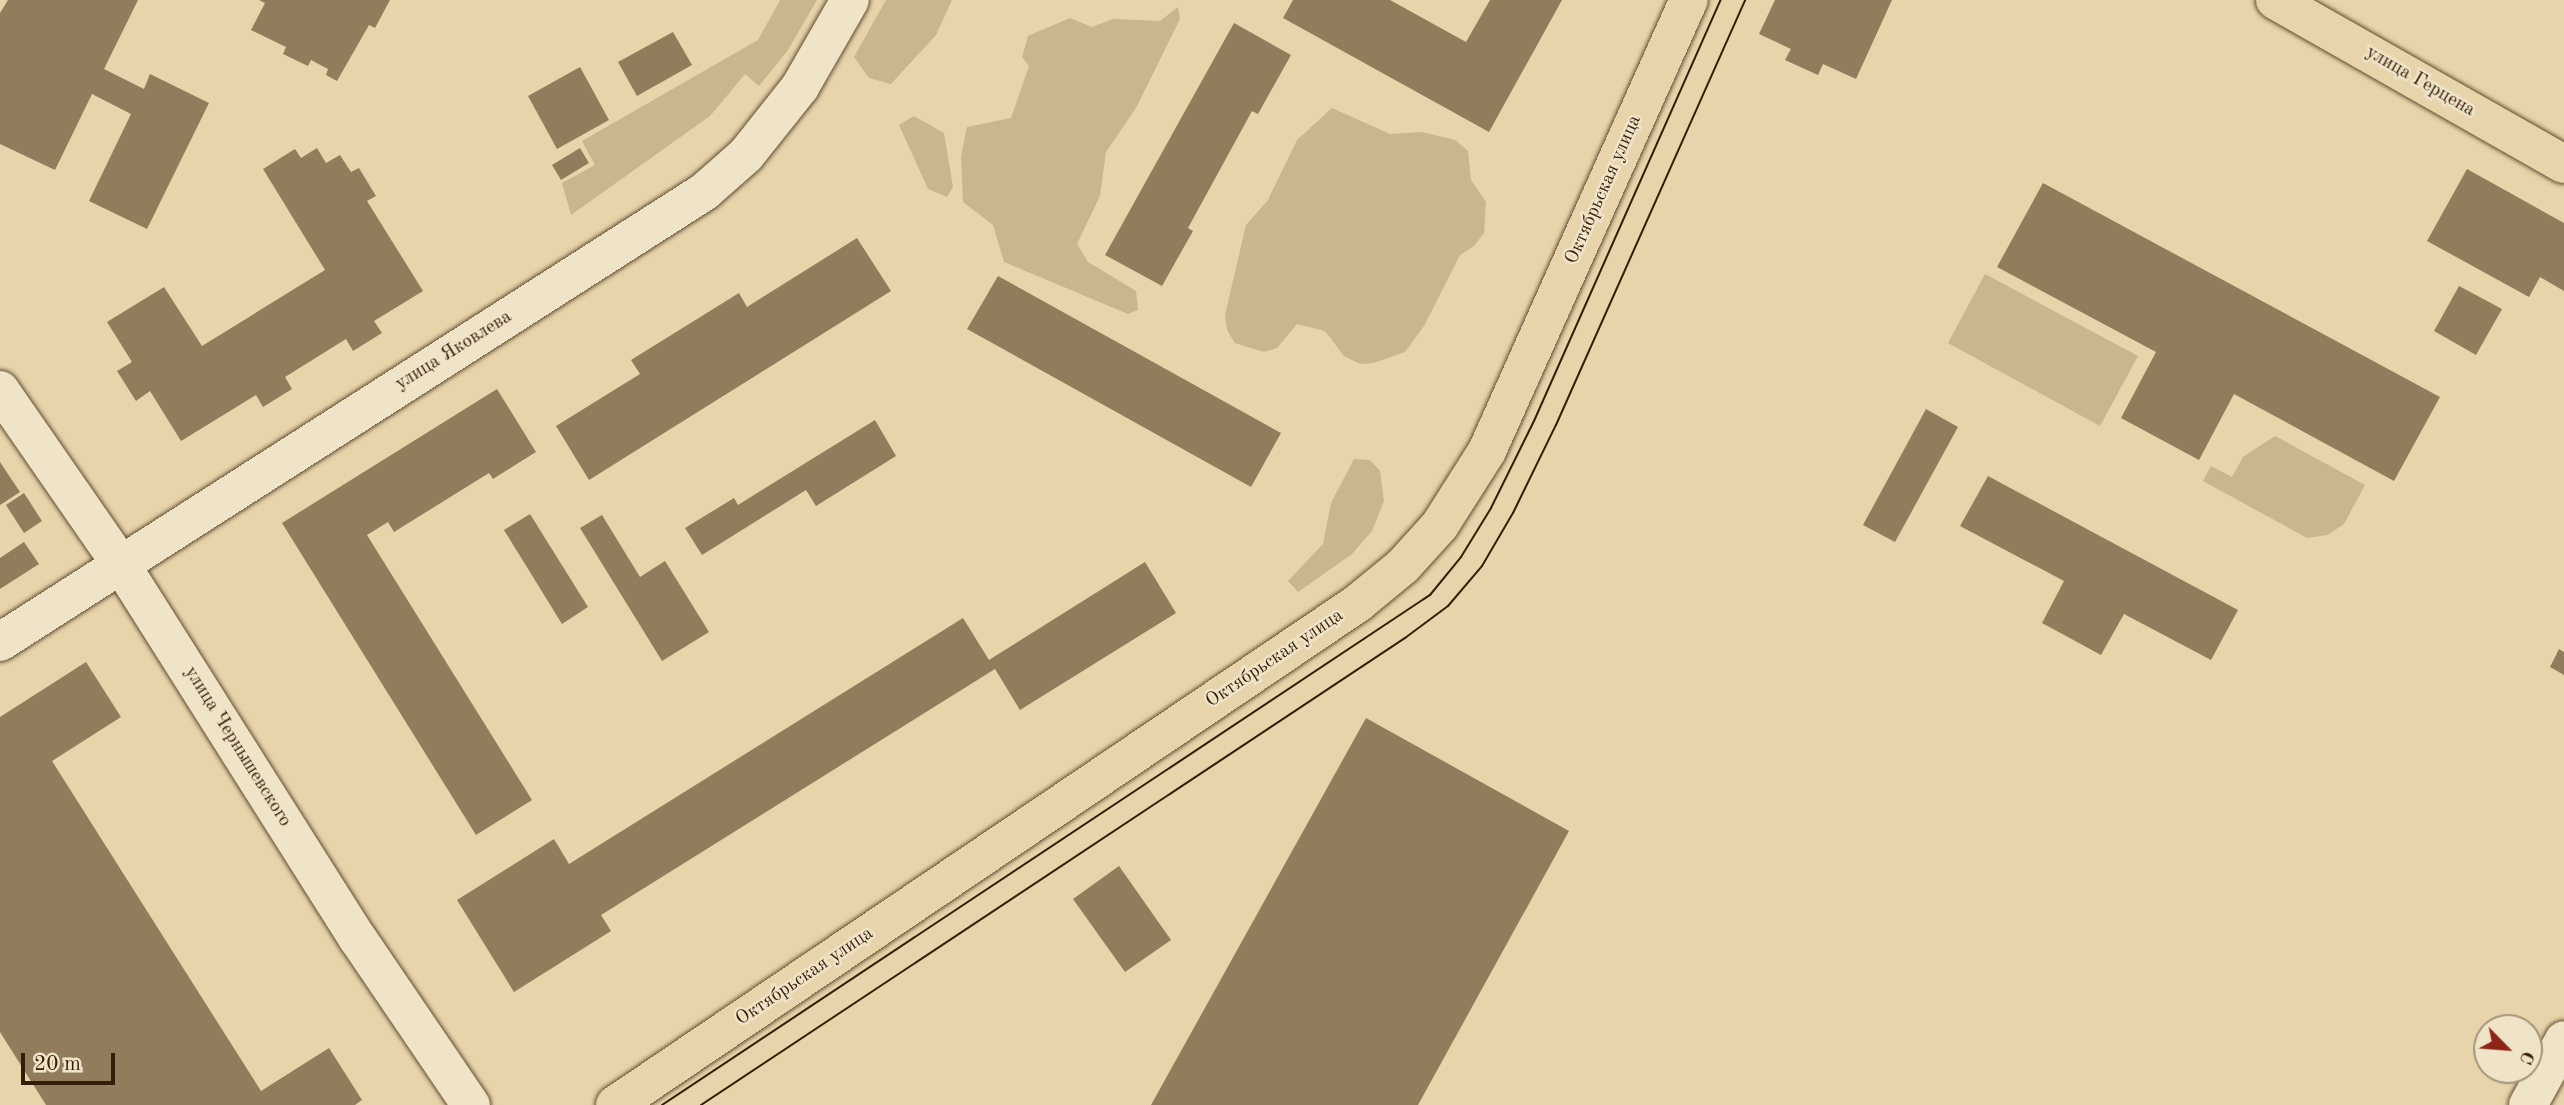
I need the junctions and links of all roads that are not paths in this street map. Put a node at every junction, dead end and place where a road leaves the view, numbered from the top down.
1 (849, 0) edge
2 (1689, 0) edge
3 (2275, 0) edge
4 (2564, 164) edge
5 (0, 390) edge
6 (120, 563) junction
7 (0, 642) edge
8 (2564, 1040) edge
9 (471, 1105) edge
10 (615, 1105) edge
11 (2528, 1105) edge

1 - 6 street, улица Яковлева
2 - 10 main road, Октябрьская улица
3 - 4 main road, улица Герцена
5 - 6 street, улица Чернышевского
6 - 7 street, улица Яковлева
6 - 9 street, улица Чернышевского
8 - 11 street

